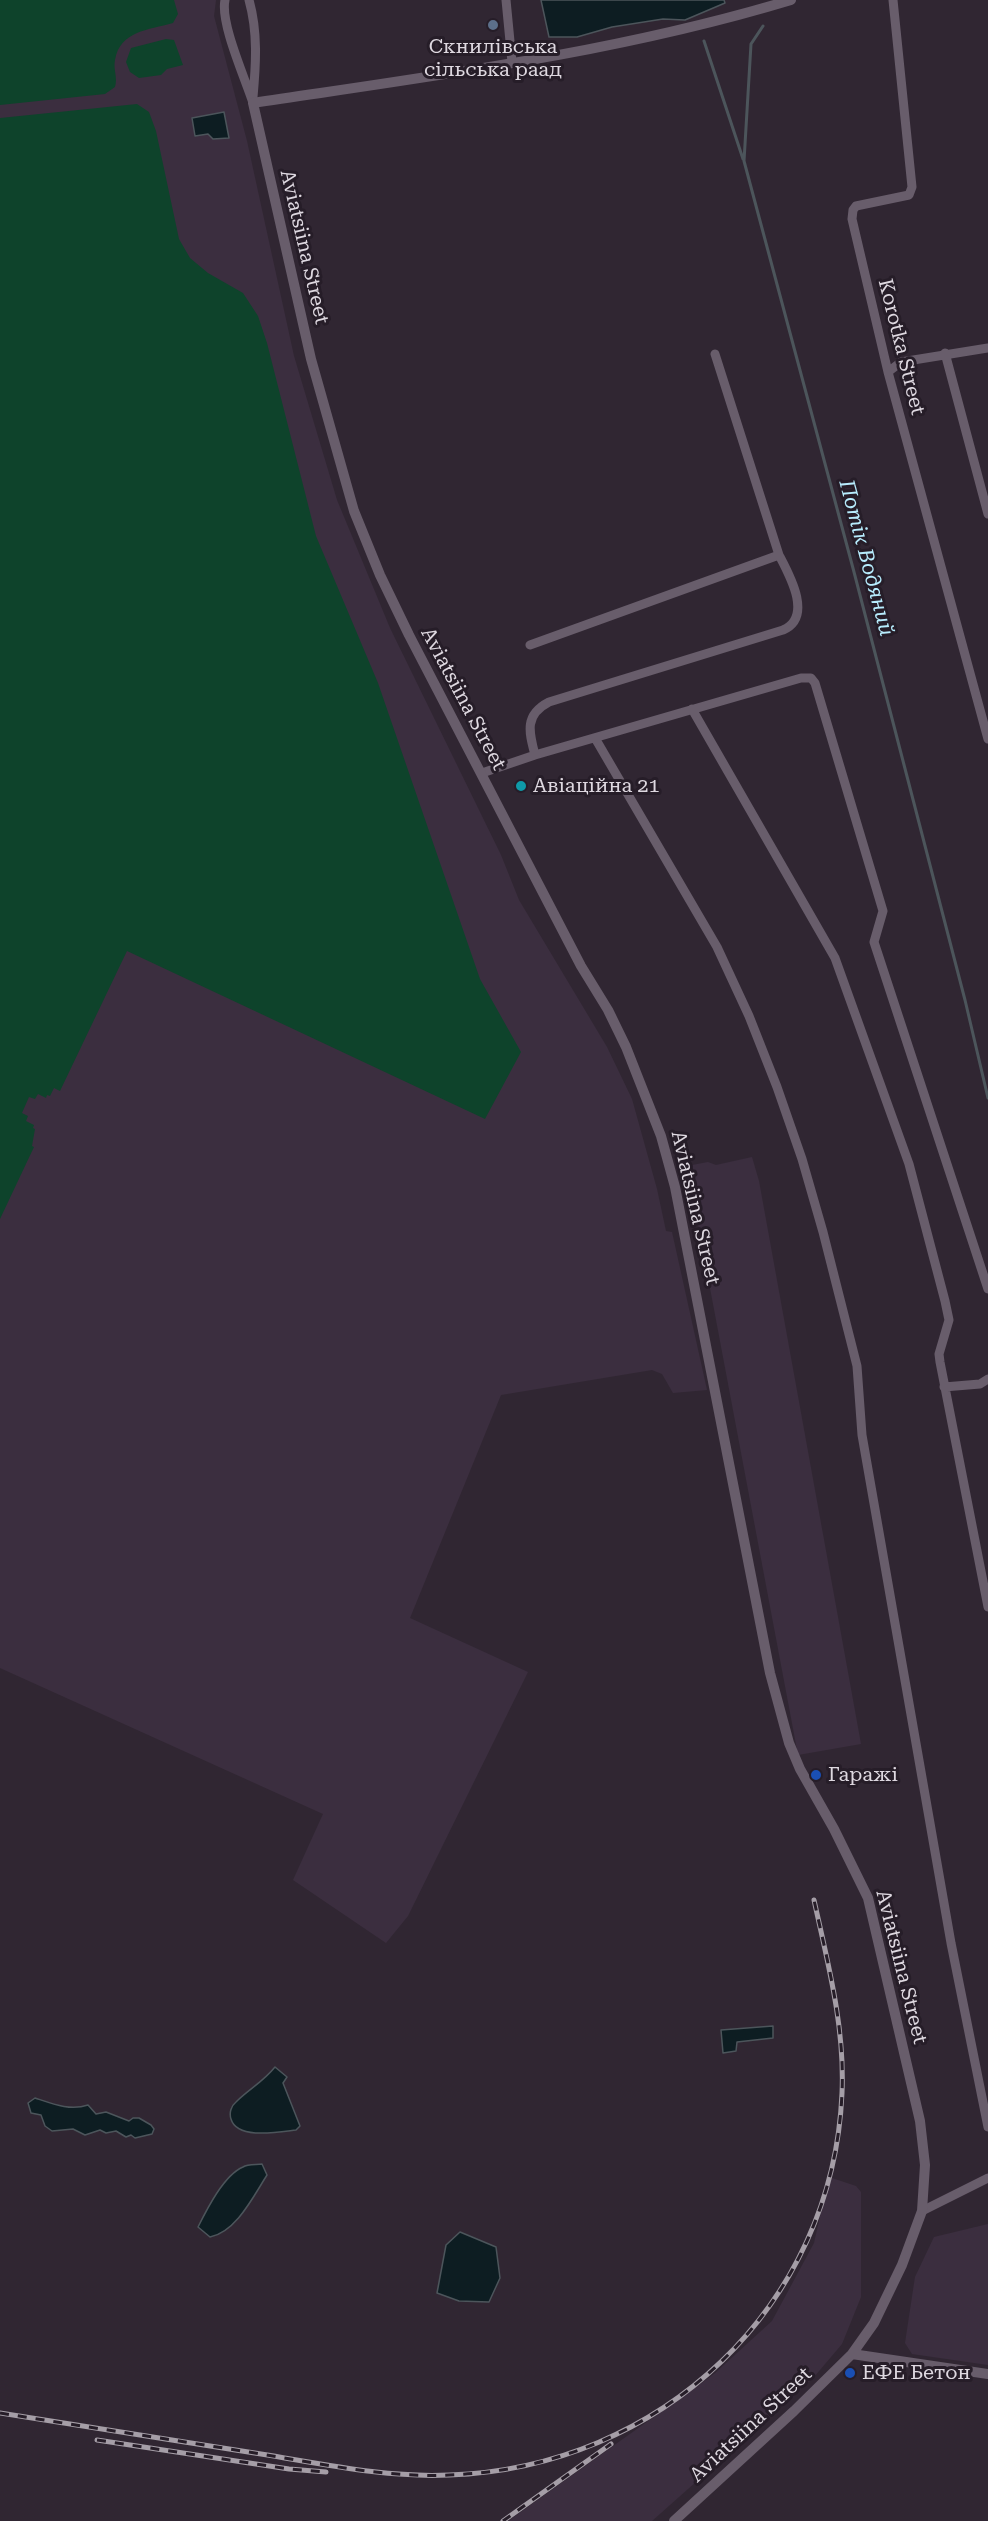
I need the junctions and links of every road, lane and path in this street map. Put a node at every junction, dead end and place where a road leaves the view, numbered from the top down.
1 (225, 0) edge
2 (249, 0) edge
3 (506, 0) edge
4 (791, 0) edge
5 (893, 0) edge
6 (512, 62) junction
7 (253, 103) junction
8 (988, 348) edge
9 (945, 353) junction
10 (715, 354) dead end
11 (888, 372) junction
12 (988, 514) edge
13 (779, 555) junction
14 (531, 645) dead end
15 (692, 709) junction
16 (595, 738) junction
17 (988, 739) edge
18 (535, 755) junction
19 (482, 773) junction
20 (988, 1289) edge
21 (988, 1379) edge
22 (944, 1387) junction
23 (988, 1607) edge
24 (988, 2127) edge
25 (988, 2178) edge
26 (922, 2211) junction
27 (852, 2354) junction
28 (988, 2374) edge
29 (674, 2521) edge

1 - 7 street
2 - 7 street
3 - 6 street
4 - 6 street
5 - 11 street, Korotka Street
6 - 7 street
7 - 19 street, Aviatsiina Street
8 - 9 street
9 - 11 street
9 - 12 street
10 - 13 street
11 - 17 street, Korotka Street
13 - 14 street
13 - 18 street
15 - 16 street
15 - 20 street
15 - 22 street
16 - 18 street
16 - 24 street
18 - 19 street
19 - 26 street, Aviatsiina Street
21 - 22 street
22 - 23 street
25 - 26 street
26 - 27 street, Aviatsiina Street
27 - 28 street
27 - 29 street, Aviatsiina Street

